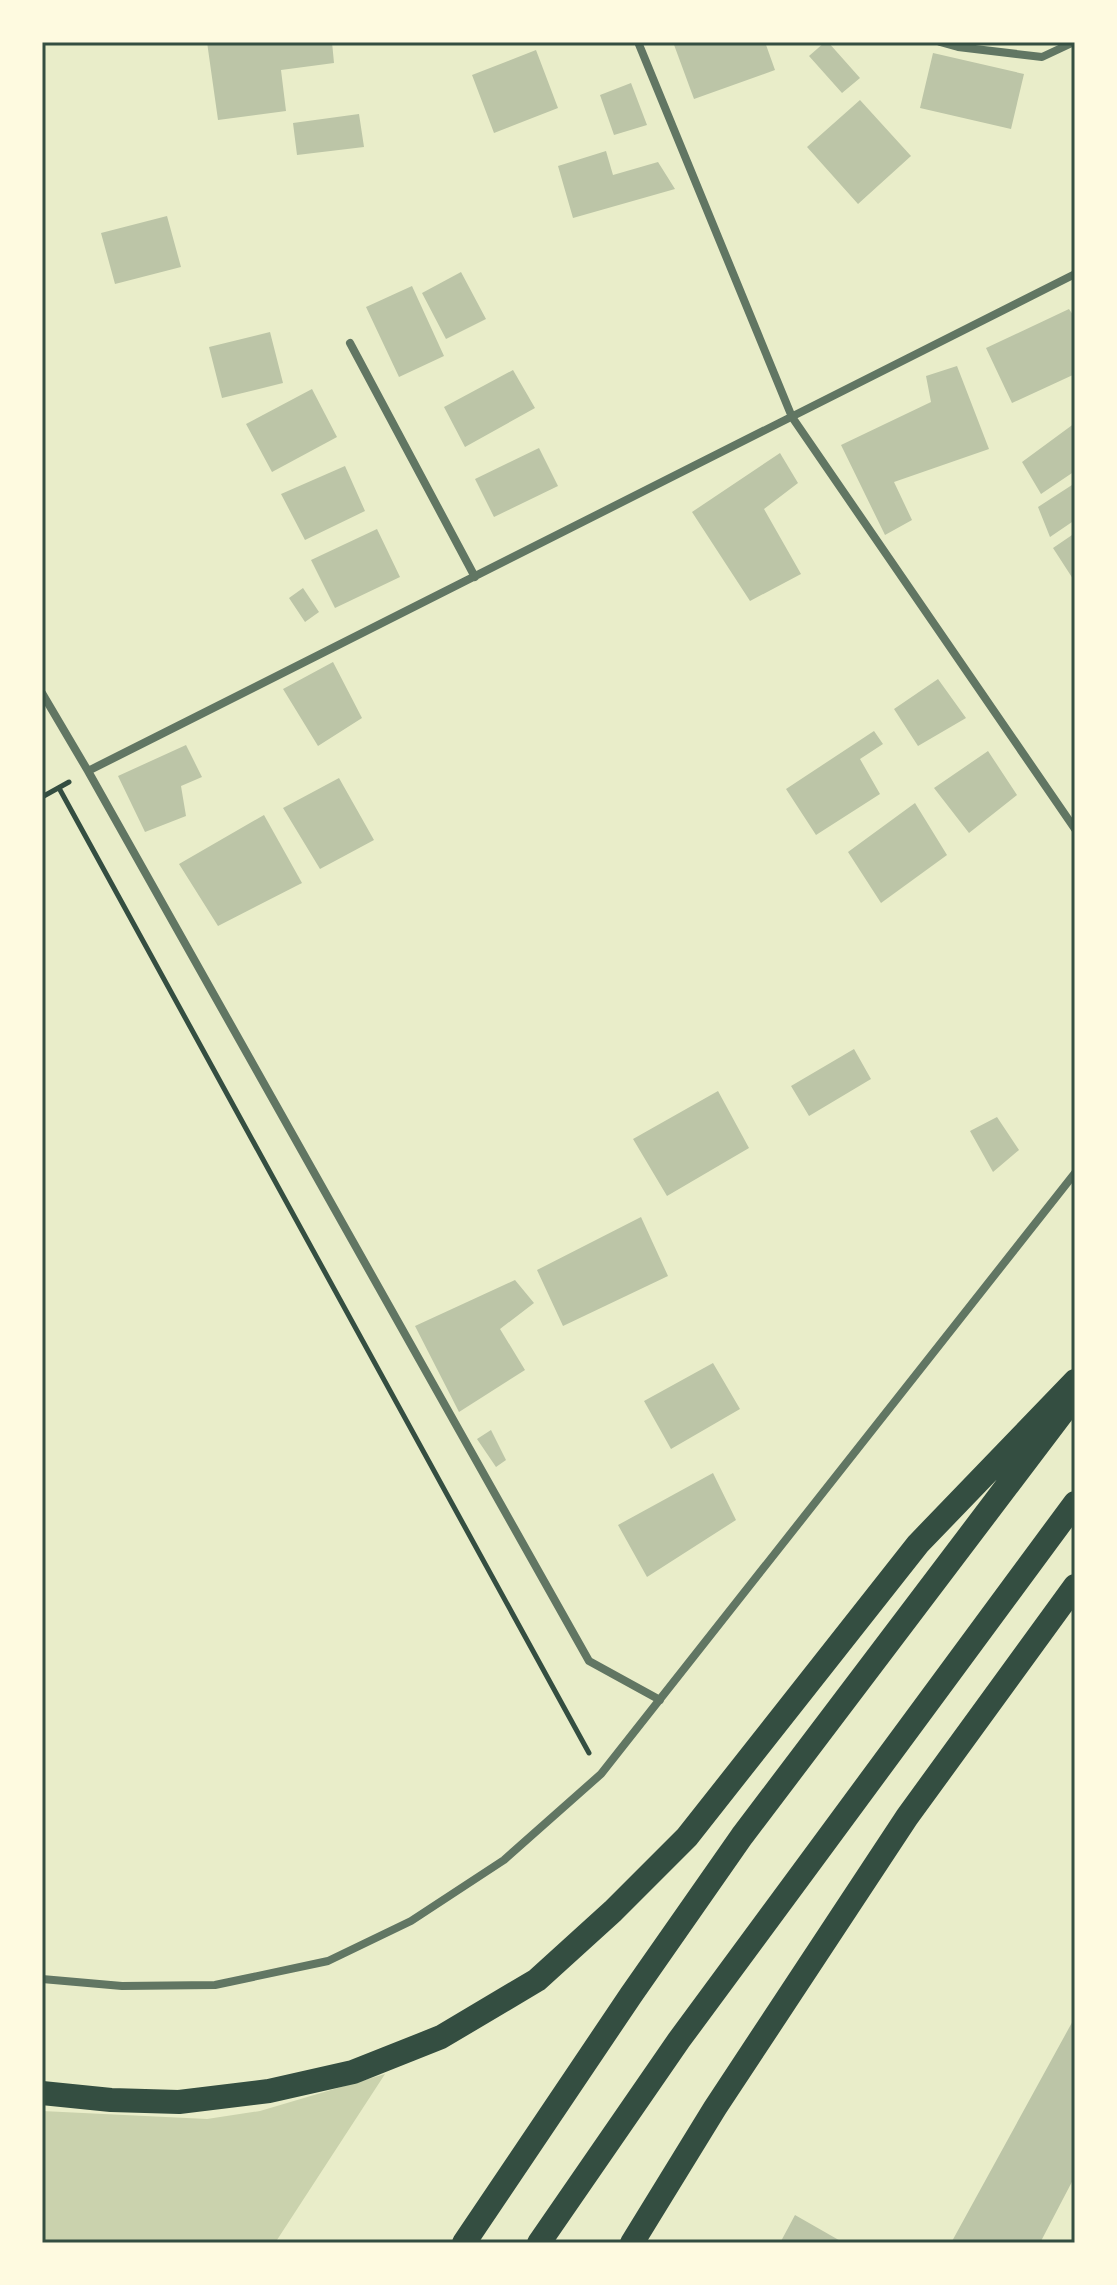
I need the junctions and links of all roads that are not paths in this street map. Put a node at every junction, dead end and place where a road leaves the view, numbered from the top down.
1 (638, 42) edge
2 (940, 42) edge
3 (1074, 42) edge
4 (1075, 274) edge
5 (350, 343) dead end
6 (792, 417) junction
7 (475, 577) junction
8 (42, 693) edge
9 (88, 771) junction
10 (1075, 829) edge
11 (1075, 1173) edge
12 (1075, 1381) edge
13 (1075, 1397) edge
14 (1075, 1503) edge
15 (1075, 1586) edge
16 (660, 1700) junction
17 (42, 1979) edge
18 (42, 2093) edge
19 (464, 2243) edge
20 (539, 2243) edge
21 (632, 2243) edge

1 - 6 street
2 - 3 street
4 - 6 street
5 - 7 street
6 - 7 street
6 - 10 street
7 - 9 street
8 - 9 street
9 - 16 street
11 - 16 street
12 - 18 highway
13 - 19 highway
14 - 20 highway
15 - 21 highway
16 - 17 street

